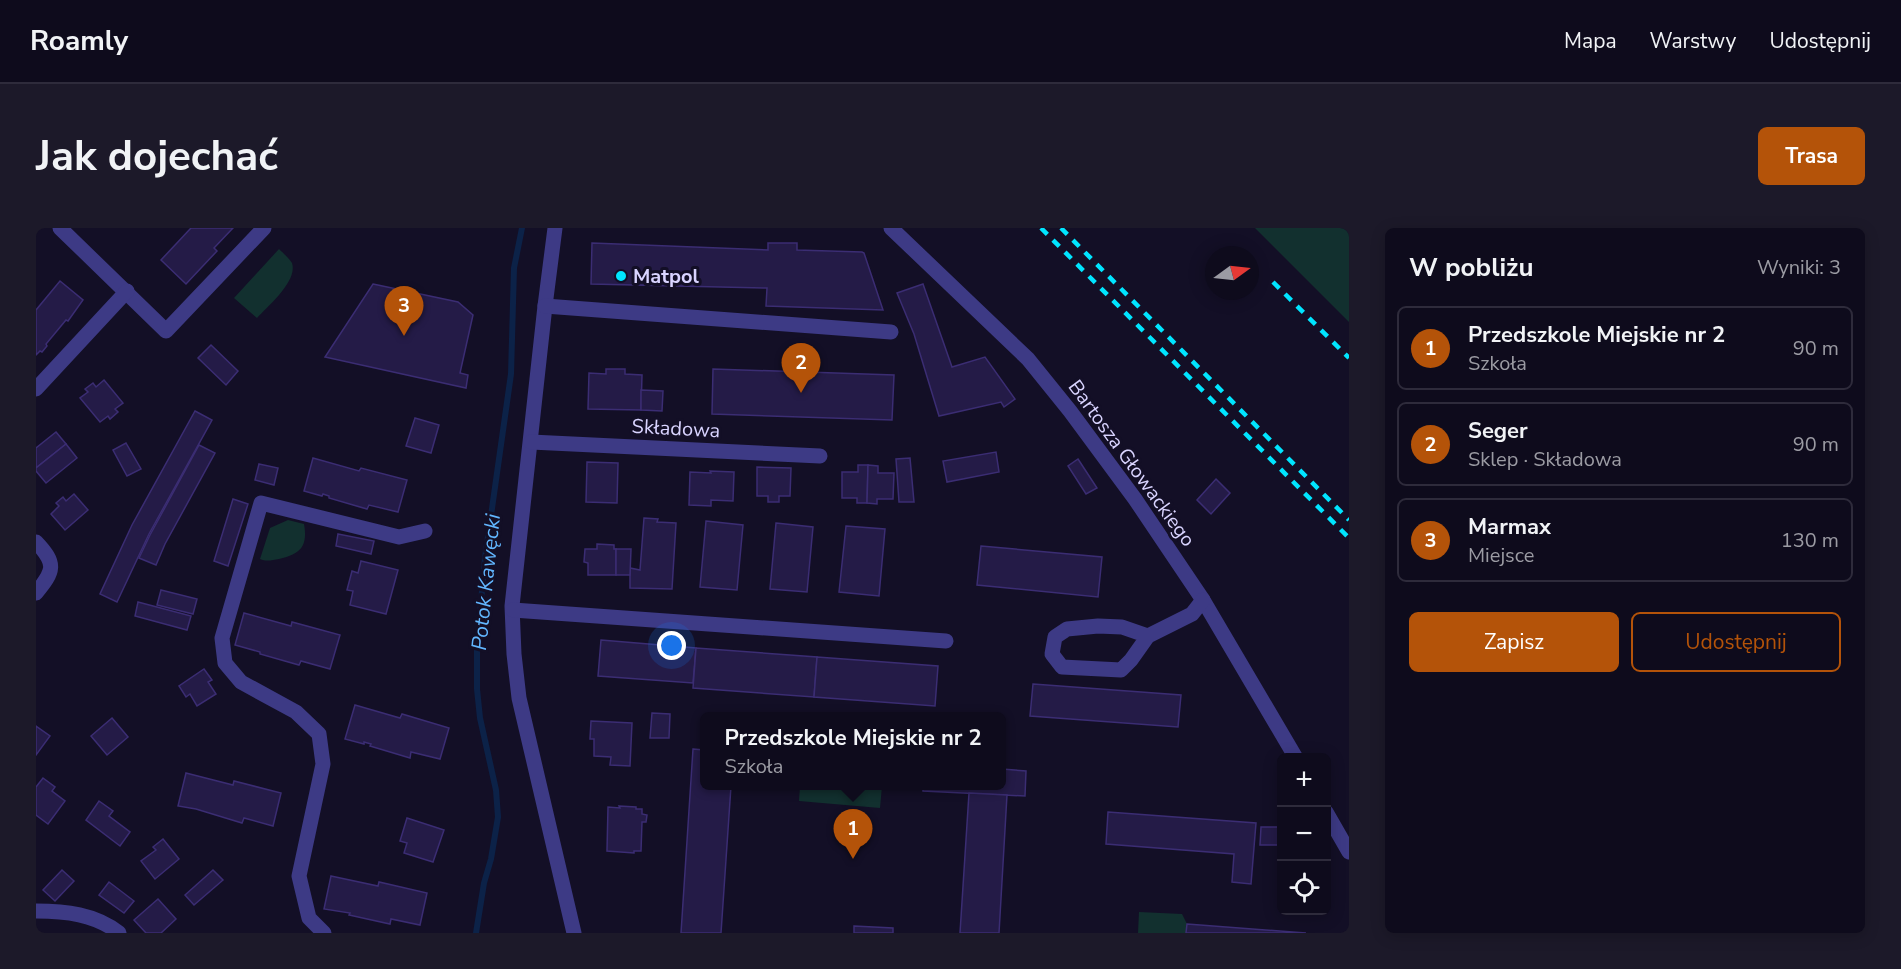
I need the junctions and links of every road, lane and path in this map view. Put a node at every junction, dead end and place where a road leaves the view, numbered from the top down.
1 (60, 228) edge
2 (264, 228) edge
3 (555, 228) edge
4 (891, 228) edge
5 (127, 291) junction
6 (545, 306) junction
7 (891, 332) dead end
8 (36, 389) edge
9 (531, 442) junction
10 (820, 456) dead end
11 (425, 531) dead end
12 (36, 542) edge
13 (36, 593) edge
14 (1203, 600) junction
15 (513, 610) junction
16 (1148, 636) junction
17 (946, 641) dead end
18 (1293, 753) edge
19 (1331, 821) edge
20 (1349, 852) edge
21 (36, 911) edge
22 (119, 933) edge
23 (324, 933) edge
24 (574, 933) edge

1 - 5 street
2 - 5 street
3 - 6 street
4 - 14 street, Bartosza Głowackiego
5 - 8 street
6 - 7 street
6 - 9 street
9 - 10 street, Składowa
9 - 15 street
11 - 23 street
12 - 13 street
14 - 16 street
14 - 18 street, Bartosza Głowackiego
15 - 17 street
15 - 24 street
16 - 16 street
19 - 20 street
21 - 22 street

